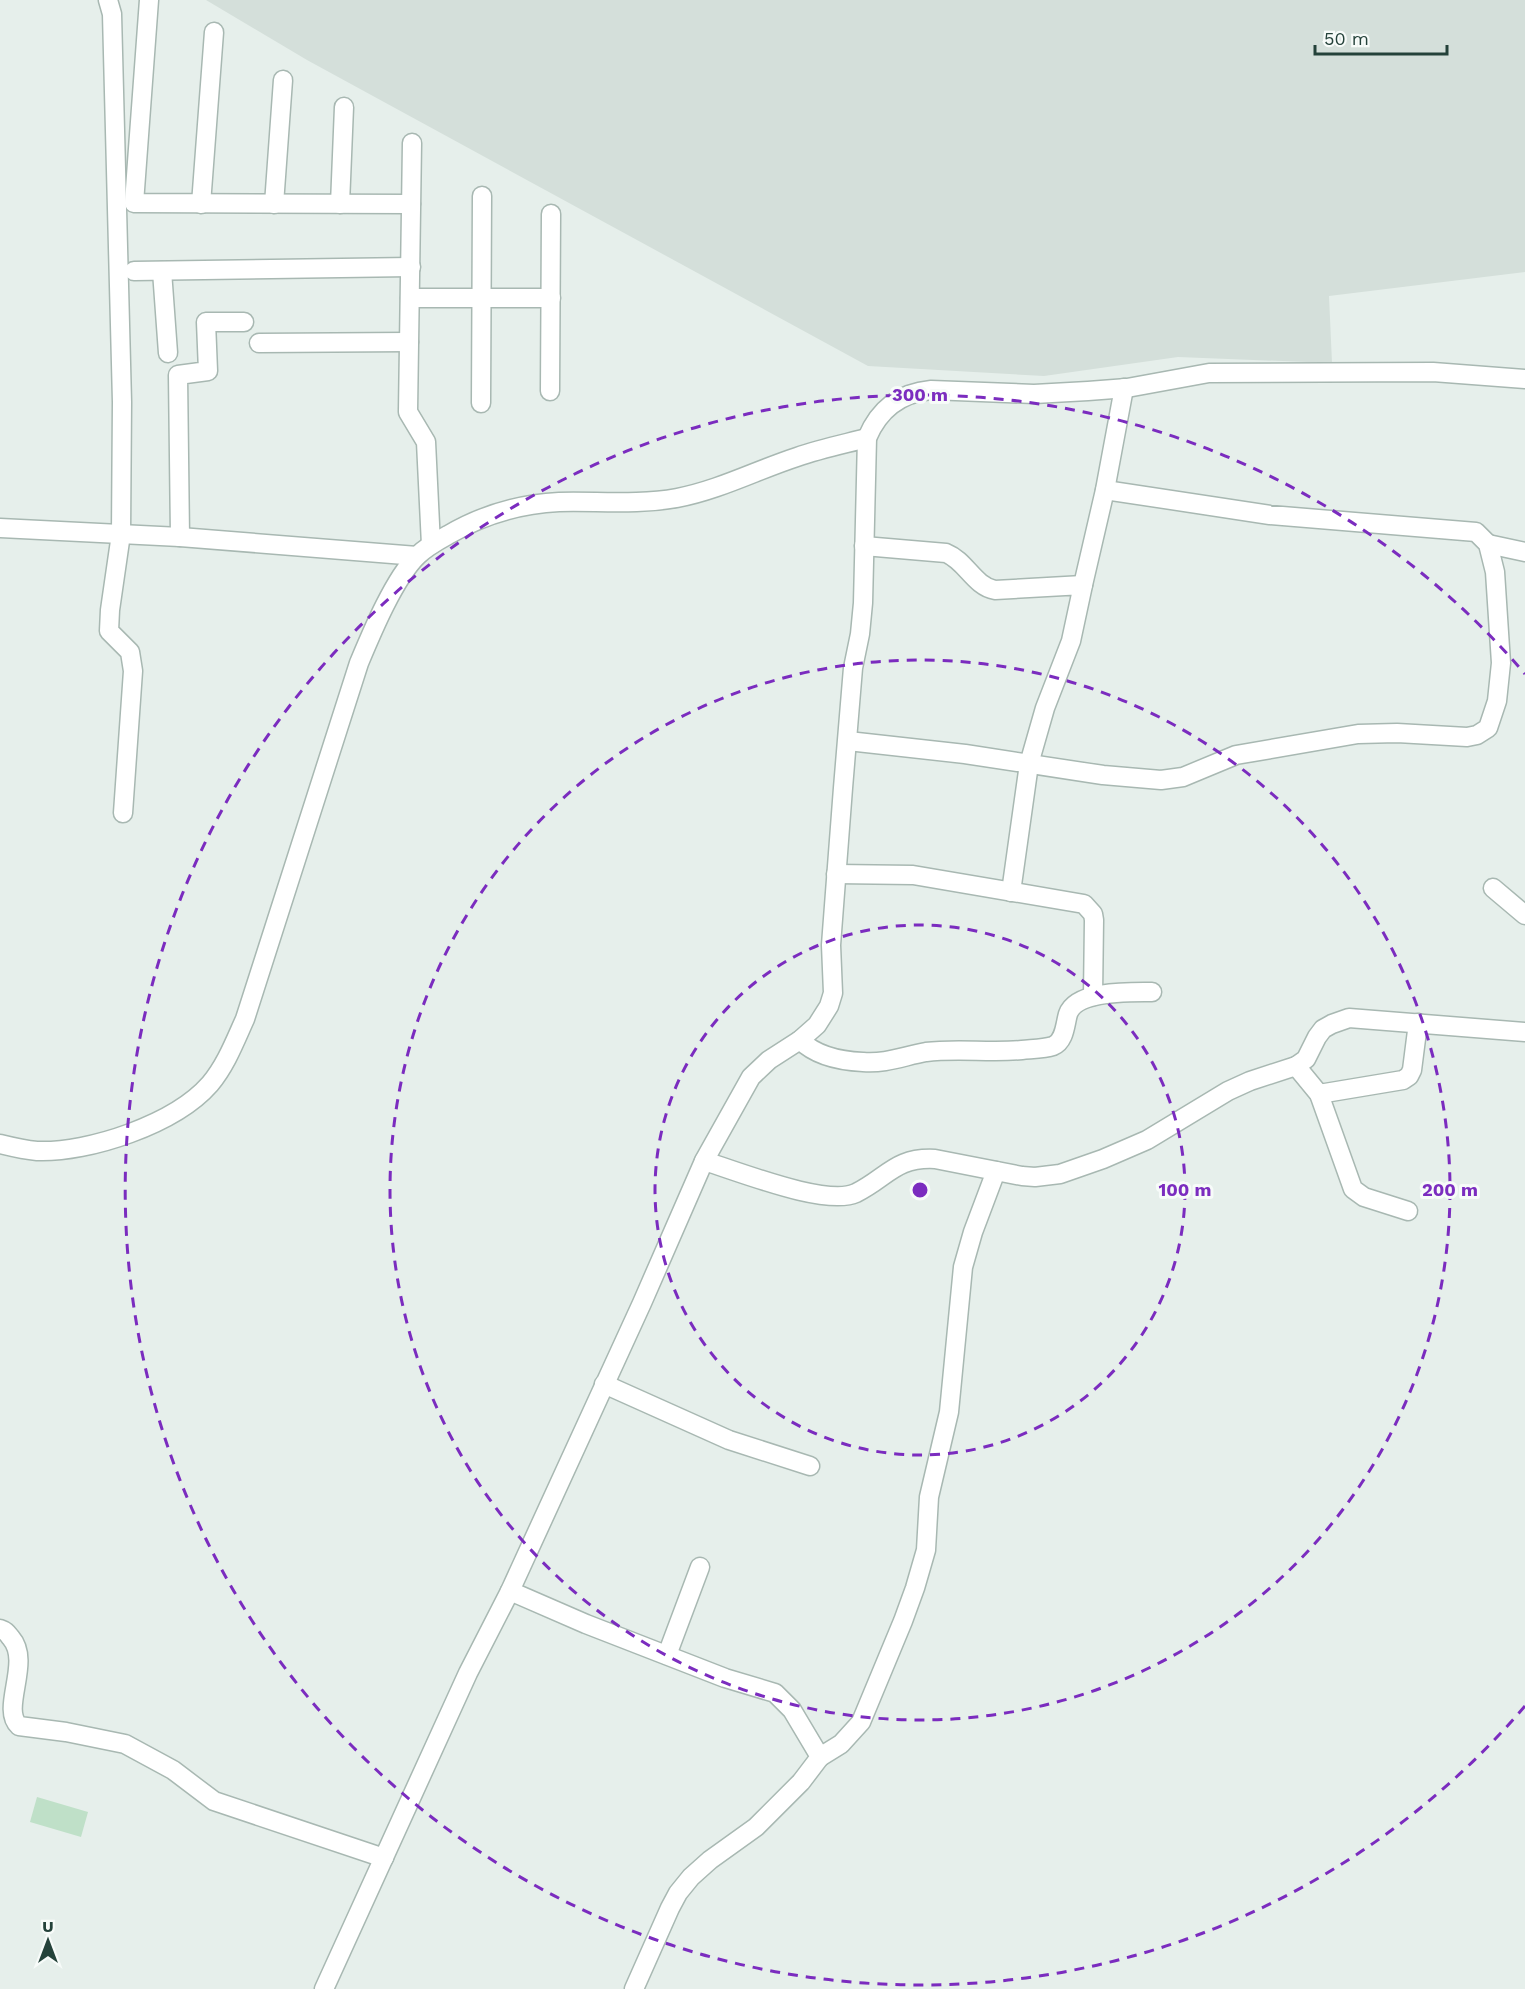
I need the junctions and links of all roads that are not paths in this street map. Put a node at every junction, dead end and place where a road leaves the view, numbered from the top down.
1 (108, 0) edge
2 (149, 0) edge
3 (214, 32) dead end
4 (283, 80) dead end
5 (344, 107) dead end
6 (412, 143) dead end
7 (482, 195) dead end
8 (201, 204) junction
9 (274, 204) junction
10 (340, 204) junction
11 (411, 204) junction
12 (551, 214) dead end
13 (411, 267) junction
14 (162, 271) junction
15 (134, 272) dead end
16 (410, 298) junction
17 (482, 298) junction
18 (551, 298) junction
19 (244, 322) dead end
20 (409, 342) junction
21 (259, 343) dead end
22 (168, 353) dead end
23 (1525, 379) edge
24 (1124, 388) junction
25 (550, 391) dead end
26 (481, 402) dead end
27 (867, 438) junction
28 (1105, 490) junction
29 (0, 528) edge
30 (121, 534) junction
31 (180, 537) junction
32 (1488, 544) junction
33 (864, 546) junction
34 (424, 550) junction
35 (1525, 552) edge
36 (1083, 585) junction
37 (848, 741) junction
38 (1029, 764) junction
39 (123, 813) dead end
40 (836, 874) junction
41 (1493, 888) dead end
42 (1011, 891) junction
43 (1525, 915) edge
44 (1152, 992) dead end
45 (1093, 996) junction
46 (1419, 1023) junction
47 (1525, 1032) edge
48 (800, 1040) junction
49 (1296, 1066) junction
50 (1319, 1094) junction
51 (0, 1144) edge
52 (704, 1161) junction
53 (996, 1171) junction
54 (1408, 1210) dead end
55 (604, 1384) junction
56 (810, 1466) dead end
57 (700, 1567) dead end
58 (510, 1591) junction
59 (0, 1629) edge
60 (667, 1655) junction
61 (4, 1704) edge
62 (820, 1757) junction
63 (384, 1858) junction
64 (324, 1989) edge
65 (634, 1989) edge

1 - 30 street
2 - 8 street
3 - 8 street
4 - 9 street
5 - 10 street
6 - 11 street
7 - 17 street
8 - 9 street
9 - 10 street
10 - 11 street
11 - 13 street
12 - 18 street
13 - 14 street
13 - 16 street
14 - 15 street
14 - 22 street
16 - 17 street
16 - 20 street
17 - 18 street
17 - 26 street
18 - 25 street
19 - 31 street
20 - 21 street
20 - 34 street
23 - 24 street
24 - 27 street
24 - 28 street
27 - 33 street
27 - 34 street
28 - 32 street
28 - 36 street
29 - 30 street
30 - 31 street
30 - 39 street
31 - 34 street
32 - 35 street
32 - 38 street
33 - 36 street
33 - 37 street
34 - 51 street
36 - 38 street
37 - 38 street
37 - 40 street
38 - 42 street
40 - 42 street
40 - 48 street
41 - 43 street
42 - 45 street
44 - 45 street
45 - 48 street
46 - 47 street
46 - 49 street
46 - 50 street
48 - 52 street
49 - 50 street
49 - 53 street
50 - 54 street
52 - 53 street
52 - 55 street
53 - 62 street
55 - 56 street
55 - 58 street
57 - 60 street
58 - 60 street
58 - 63 street
59 - 61 street
60 - 62 street
61 - 63 street
62 - 65 street
63 - 64 street

